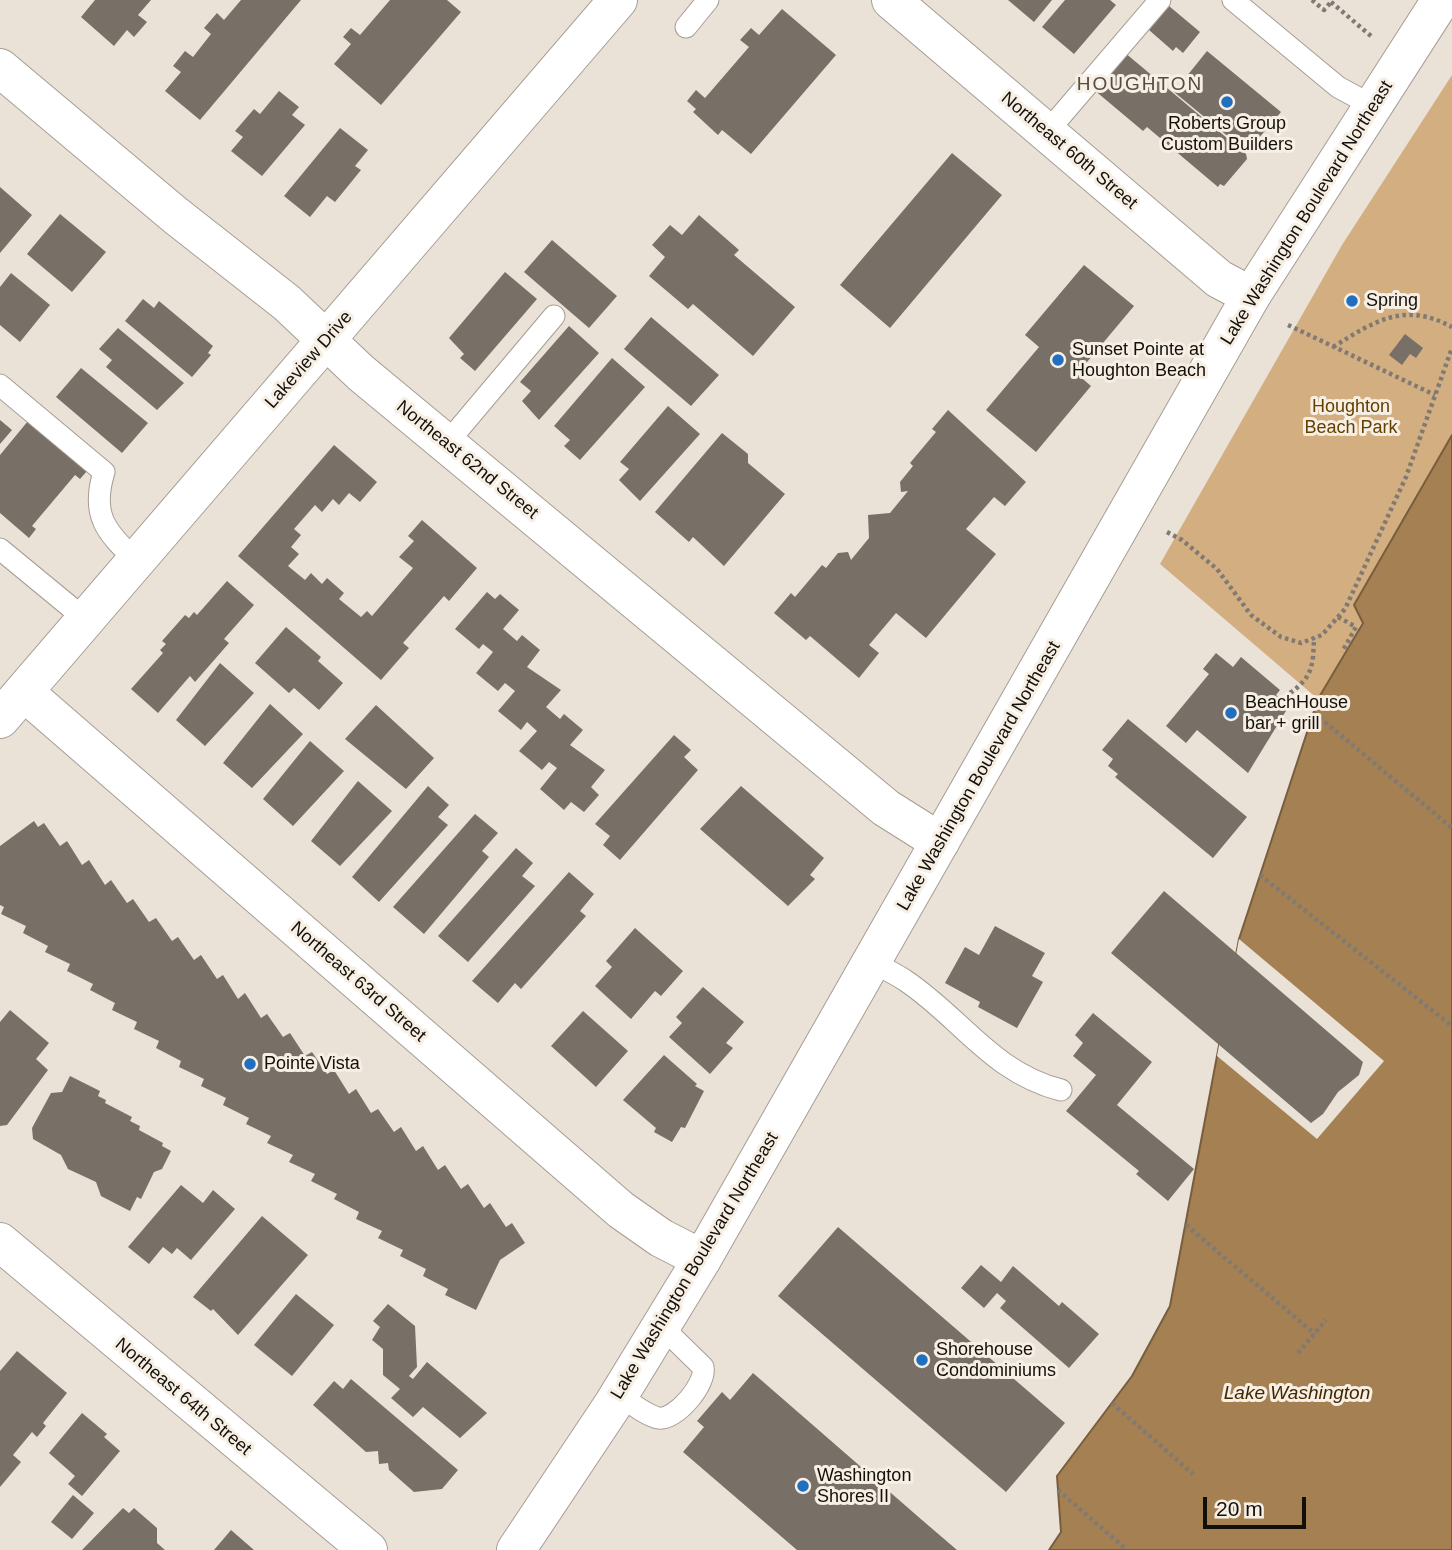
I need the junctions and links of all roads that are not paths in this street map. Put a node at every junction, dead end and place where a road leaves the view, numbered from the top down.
1 (618, 0) edge
2 (708, 0) edge
3 (891, 0) edge
4 (1160, 0) edge
5 (1233, 0) edge
6 (1441, 0) edge
7 (686, 27) dead end
8 (0, 68) edge
9 (1373, 106) junction
10 (1046, 132) junction
11 (1251, 296) junction
12 (554, 316) dead end
13 (326, 341) junction
14 (0, 385) edge
15 (447, 443) junction
16 (0, 549) edge
17 (136, 560) junction
18 (85, 619) junction
19 (12, 705) edge
20 (940, 842) junction
21 (873, 962) junction
22 (1061, 1090) dead end
23 (3, 1250) edge
24 (702, 1259) junction
25 (661, 1326) junction
26 (618, 1395) junction
27 (368, 1550) edge
28 (516, 1550) edge

1 - 13 street, Lakeview Drive
2 - 7 lane
3 - 10 street, Northeast 60th Street
4 - 10 lane
5 - 9 lane
6 - 9 street, Lake Washington Boulevard Northeast
8 - 13 street, Northeast 62nd Street
9 - 11 street, Lake Washington Boulevard Northeast
10 - 11 street, Northeast 60th Street
11 - 20 street, Lake Washington Boulevard Northeast
12 - 15 lane
13 - 15 street, Northeast 62nd Street
13 - 17 street, Lakeview Drive
14 - 17 lane
15 - 20 street, Northeast 62nd Street
16 - 18 lane
17 - 18 street, Lakeview Drive
18 - 19 street, Lakeview Drive
19 - 24 street, Northeast 63rd Street
20 - 21 street, Lake Washington Boulevard Northeast
21 - 22 lane
21 - 24 street, Lake Washington Boulevard Northeast
23 - 27 street, Northeast 64th Street
24 - 25 street, Lake Washington Boulevard Northeast
25 - 26 street, Lake Washington Boulevard Northeast
25 - 26 lane
26 - 28 street, Lake Washington Boulevard Northeast

